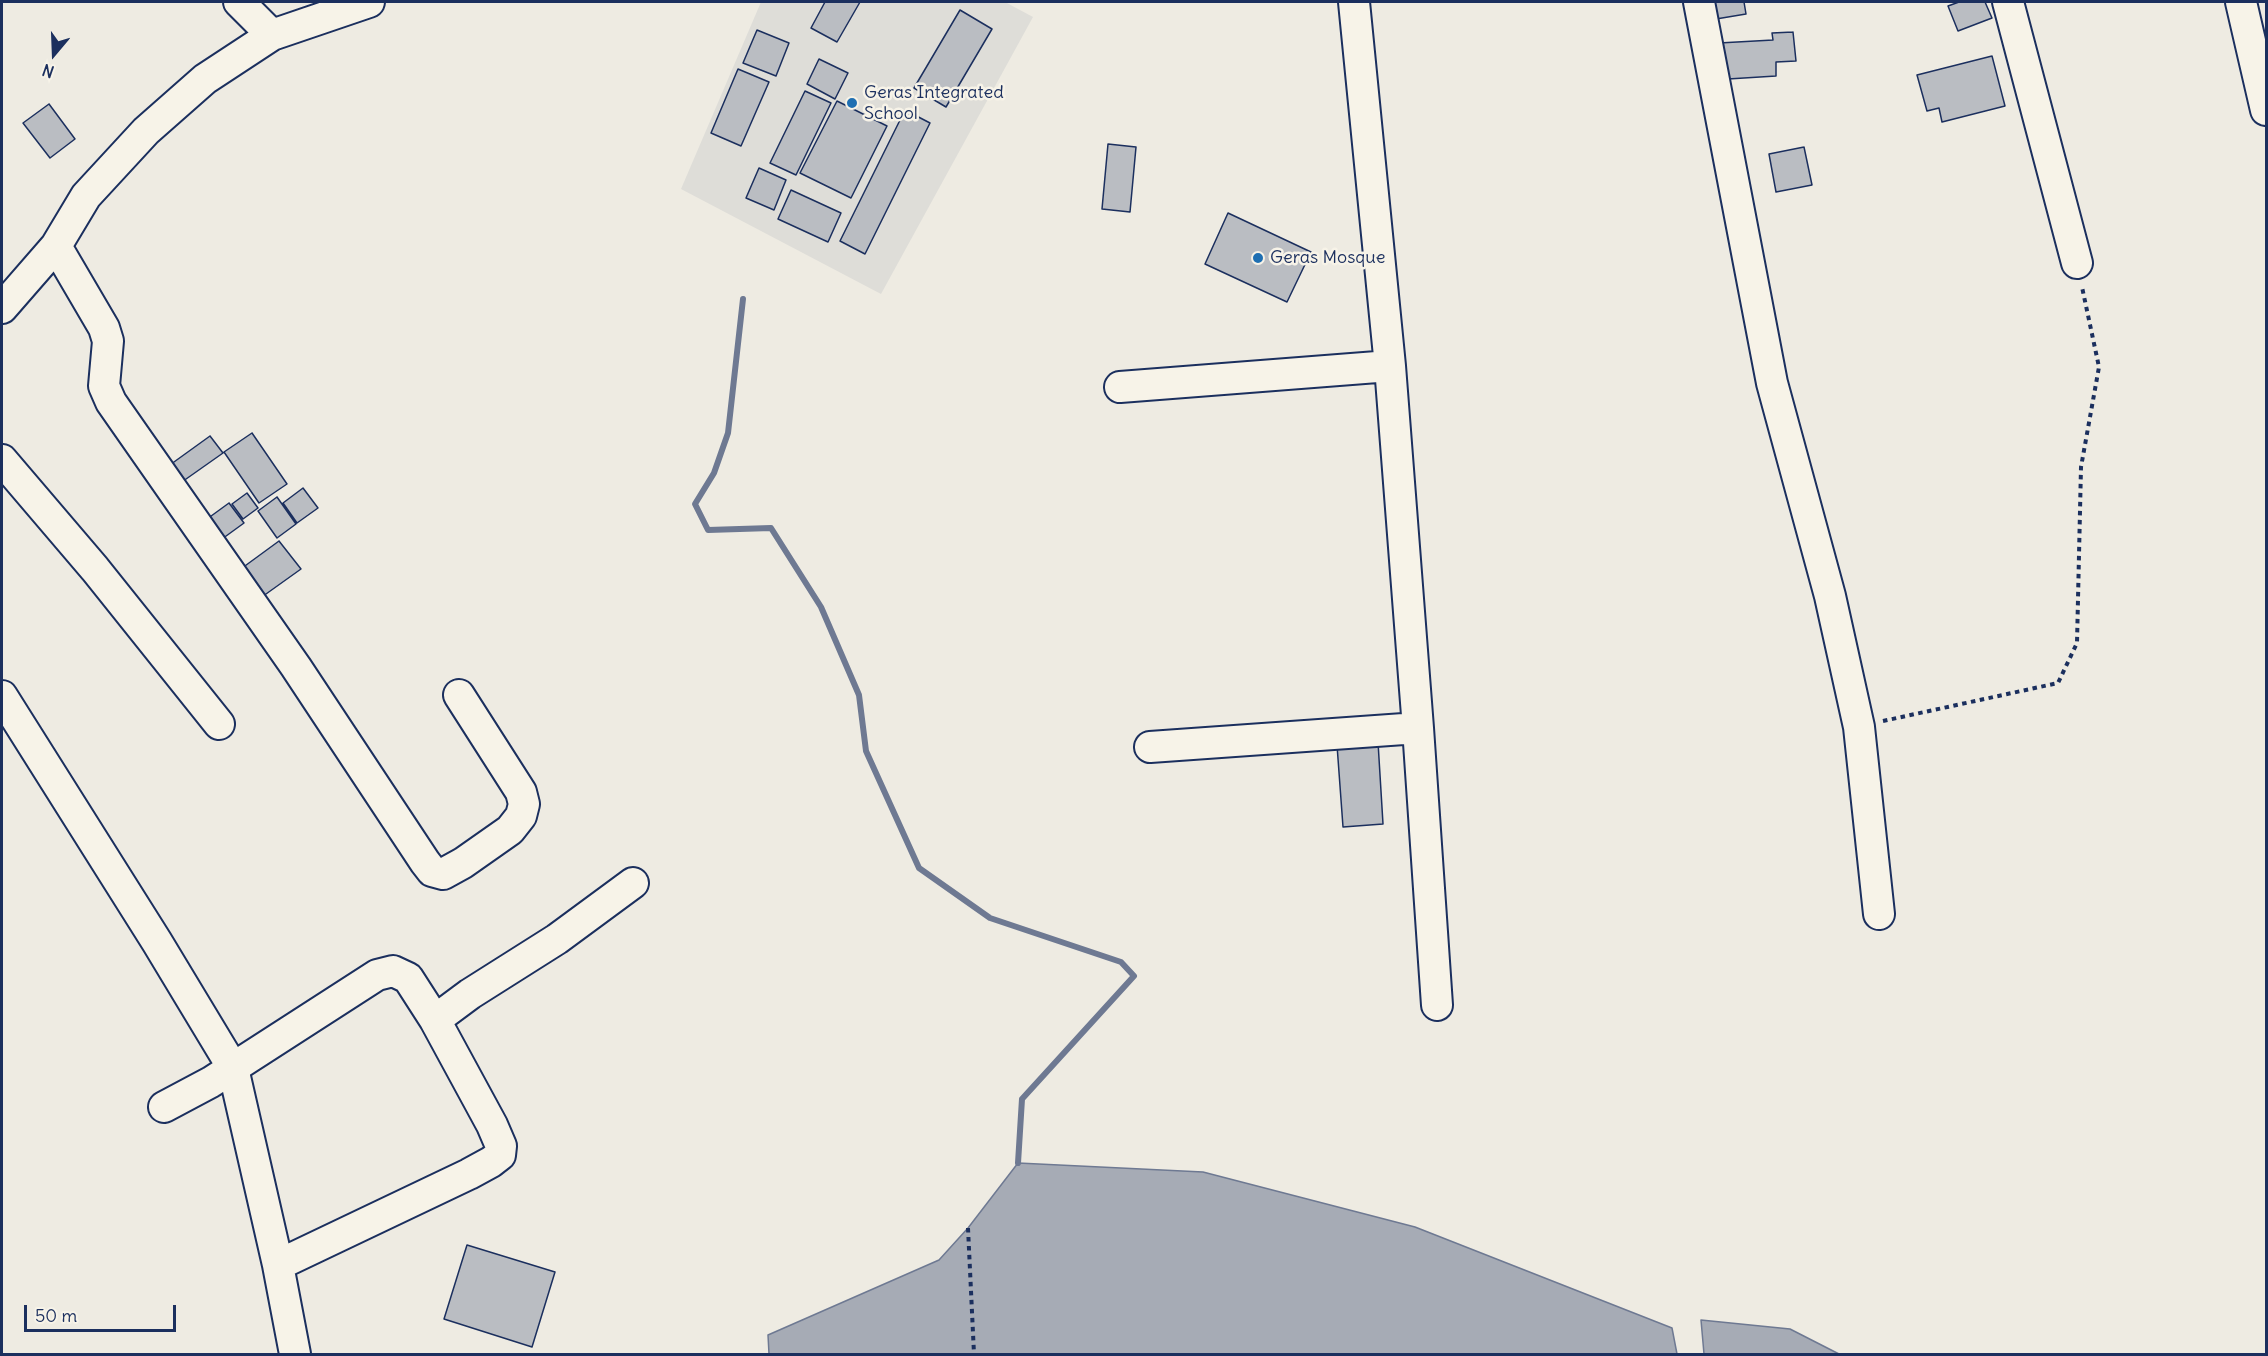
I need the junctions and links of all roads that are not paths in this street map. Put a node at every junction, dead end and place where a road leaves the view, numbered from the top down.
1 (239, 2) edge
2 (369, 2) edge
3 (1354, 2) edge
4 (1699, 2) edge
5 (2008, 2) edge
6 (2241, 2) edge
7 (272, 35) junction
8 (2266, 110) edge
9 (56, 246) junction
10 (2077, 263) road end
11 (2, 308) edge
12 (1390, 366) junction
13 (1120, 387) dead end
14 (2, 460) edge
15 (459, 695) dead end
16 (2, 696) edge
17 (219, 724) dead end
18 (1418, 728) junction
19 (1149, 747) dead end
20 (633, 883) dead end
21 (1879, 914) dead end
22 (1437, 1005) dead end
23 (435, 1020) junction
24 (233, 1068) junction
25 (164, 1107) dead end
26 (278, 1264) junction
27 (295, 1354) edge

1 - 7 street
2 - 7 street
3 - 12 street
4 - 21 street
5 - 10 street
6 - 8 street
7 - 9 street
9 - 11 street
9 - 15 street
12 - 13 street
12 - 18 street
14 - 17 street
16 - 24 street
18 - 19 street
18 - 22 street
20 - 23 street
23 - 24 street
23 - 26 street
24 - 25 street
24 - 26 street
26 - 27 street

